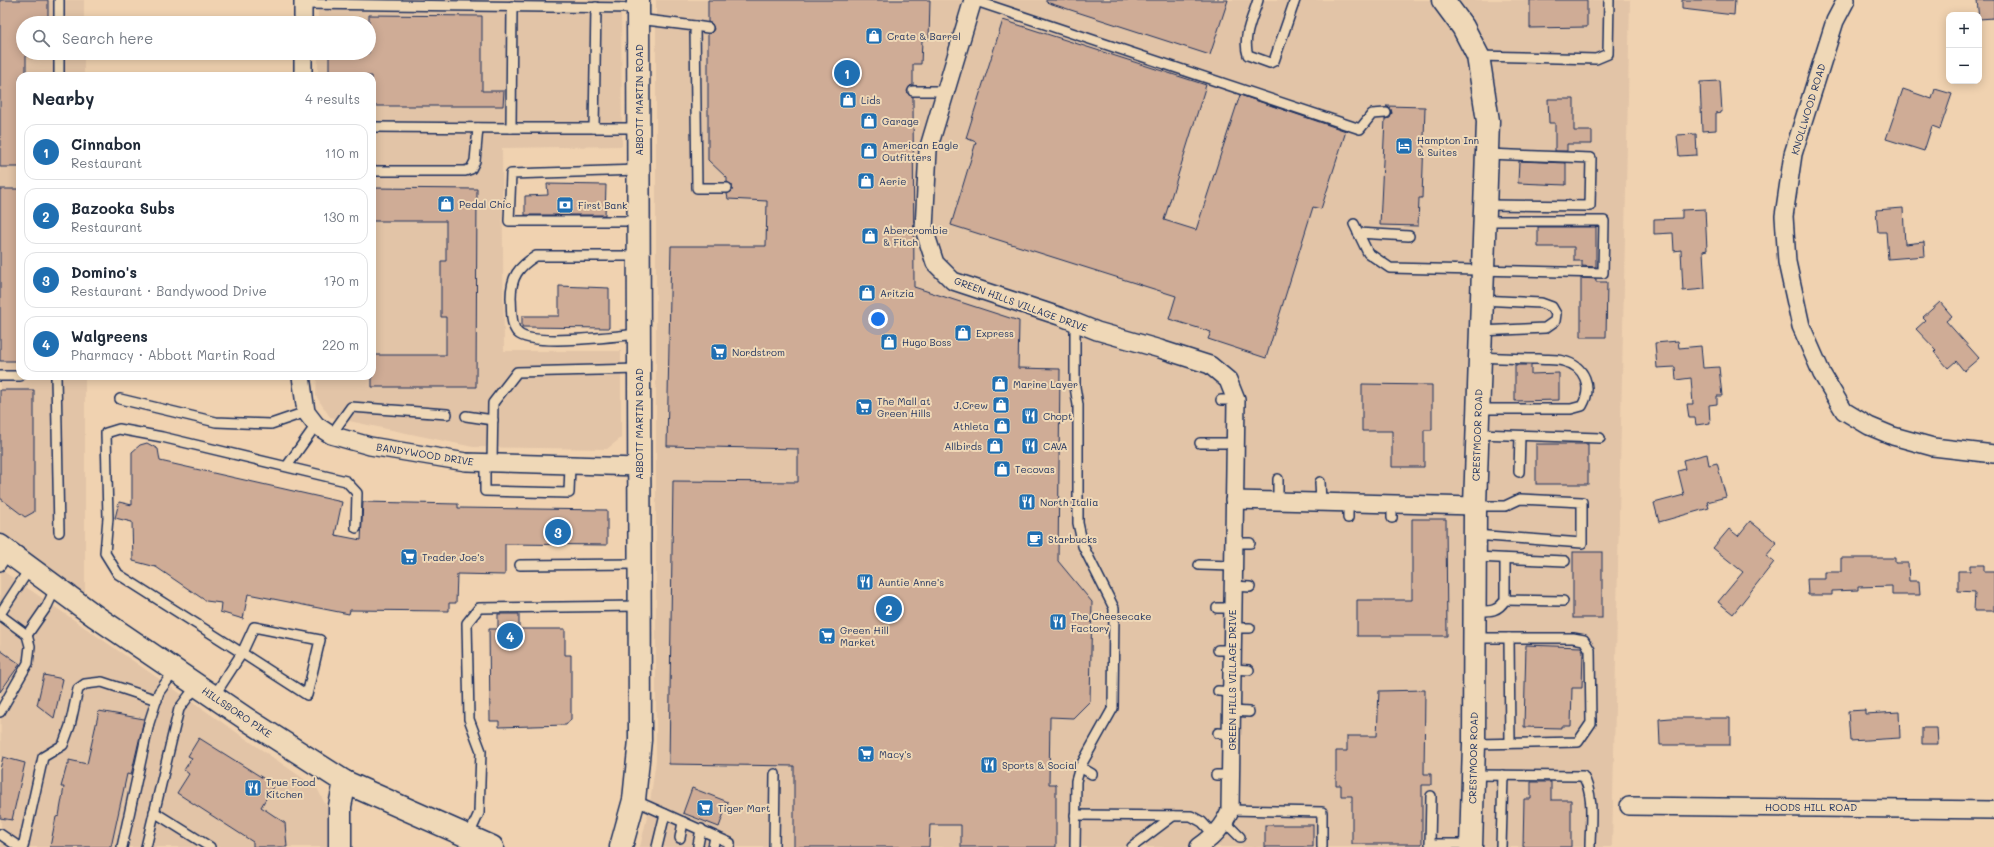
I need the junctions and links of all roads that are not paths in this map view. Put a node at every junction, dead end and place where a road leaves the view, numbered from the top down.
1 (59, 0) edge
2 (973, 0) edge
3 (1258, 0) edge
4 (1295, 0) edge
5 (1443, 0) edge
6 (1609, 0) edge
7 (1846, 0) edge
8 (303, 2) edge
9 (512, 6) junction
10 (596, 7) junction
11 (638, 9) edge
12 (59, 16) edge
13 (303, 16) edge
14 (695, 26) junction
15 (708, 28) dead end
16 (1478, 56) junction
17 (59, 60) edge
18 (303, 60) edge
19 (59, 72) edge
20 (303, 72) edge
21 (913, 91) dead end
22 (946, 91) junction
23 (1386, 113) dead end
24 (376, 127) edge
25 (478, 128) junction
26 (511, 128) junction
27 (594, 128) junction
28 (639, 128) junction
29 (1488, 154) junction
30 (639, 170) junction
31 (376, 171) edge
32 (727, 188) dead end
33 (1484, 213) junction
34 (639, 221) junction
35 (1409, 236) dead end
36 (639, 256) junction
37 (1482, 271) junction
38 (1481, 300) junction
39 (1075, 323) junction
40 (1480, 331) junction
41 (639, 334) junction
42 (1479, 357) junction
43 (639, 369) junction
44 (0, 376) edge
45 (16, 376) edge
46 (56, 380) edge
47 (302, 380) edge
48 (120, 399) dead end
49 (1478, 409) junction
50 (447, 414) dead end
51 (466, 416) dead end
52 (311, 418) junction
53 (493, 420) junction
54 (1477, 434) junction
55 (331, 435) junction
56 (1520, 436) junction
57 (1600, 438) dead end
58 (1200, 443) dead end
59 (1235, 443) junction
60 (1994, 454) edge
61 (489, 463) junction
62 (570, 465) junction
63 (287, 466) junction
64 (639, 467) junction
65 (1519, 472) dead end
66 (1278, 479) dead end
67 (1320, 482) dead end
68 (1234, 500) junction
69 (1278, 501) junction
70 (1321, 502) junction
71 (1475, 506) junction
72 (356, 528) dead end
73 (59, 532) dead end
74 (1475, 535) junction
75 (3, 555) edge
76 (1475, 557) junction
77 (1505, 558) junction
78 (1565, 561) dead end
79 (639, 564) junction
80 (520, 565) dead end
81 (1199, 565) dead end
82 (1234, 566) junction
83 (30, 568) junction
84 (1233, 586) junction
85 (1250, 586) dead end
86 (56, 587) junction
87 (1505, 600) junction
88 (1563, 601) dead end
89 (640, 606) junction
90 (1474, 611) junction
91 (0, 615) edge
92 (1233, 628) junction
93 (1250, 628) dead end
94 (28, 635) junction
95 (1474, 638) junction
96 (1510, 638) junction
97 (242, 653) junction
98 (175, 670) junction
99 (205, 691) junction
100 (157, 700) junction
101 (0, 712) edge
102 (1510, 743) junction
103 (1474, 744) junction
104 (1080, 767) junction
105 (775, 774) dead end
106 (1092, 774) dead end
107 (1472, 775) junction
108 (1503, 775) junction
109 (345, 782) junction
110 (1431, 796) dead end
111 (634, 800) junction
112 (1629, 806) dead end
113 (1994, 810) edge
114 (154, 812) junction
115 (665, 814) junction
116 (1075, 815) junction
117 (1173, 816) junction
118 (683, 822) junction
119 (1223, 823) junction
120 (701, 830) junction
121 (0, 834) edge
122 (715, 836) junction
123 (1240, 837) dead end
124 (680, 838) dead end
125 (477, 843) edge
126 (698, 845) dead end
127 (1471, 846) edge
128 (19, 847) edge
129 (23, 847) edge
130 (122, 847) edge
131 (146, 847) edge
132 (210, 847) edge
133 (340, 847) edge
134 (621, 847) edge
135 (657, 847) edge
136 (713, 847) edge
137 (729, 847) edge
138 (774, 847) edge
139 (1074, 847) edge
140 (1132, 847) edge
141 (1199, 847) edge
142 (1322, 847) edge
143 (1501, 847) edge
144 (1590, 847) edge

1 - 12 lane
2 - 22 street, GREEN HILLS VILLAGE DRIVE
2 - 23 lane
3 - 4 lane
5 - 16 main road, CRESTMOOR ROAD
6 - 16 lane
7 - 60 street, KNOLLWOOD ROAD
8 - 9 lane
8 - 13 street
9 - 10 lane
9 - 26 lane
10 - 11 lane
10 - 27 lane
11 - 14 lane
11 - 28 main road, ABBOTT MARTIN ROAD
14 - 15 lane
14 - 32 lane
16 - 29 main road, CRESTMOOR ROAD
17 - 19 lane
18 - 20 street
21 - 22 lane
22 - 39 street, GREEN HILLS VILLAGE DRIVE
24 - 25 lane
25 - 26 lane
25 - 31 lane
26 - 27 lane
27 - 28 lane
28 - 30 main road, ABBOTT MARTIN ROAD
29 - 33 main road, CRESTMOOR ROAD
29 - 33 lane
30 - 34 main road, ABBOTT MARTIN ROAD
30 - 34 lane
33 - 37 main road, CRESTMOOR ROAD
33 - 37 lane
34 - 36 main road, ABBOTT MARTIN ROAD
35 - 37 lane
36 - 41 main road, ABBOTT MARTIN ROAD
36 - 41 lane
37 - 38 main road, CRESTMOOR ROAD
38 - 40 main road, CRESTMOOR ROAD
38 - 40 lane
39 - 59 street, GREEN HILLS VILLAGE DRIVE
39 - 104 lane
40 - 42 main road, CRESTMOOR ROAD
41 - 43 main road, ABBOTT MARTIN ROAD
42 - 49 main road, CRESTMOOR ROAD
42 - 49 lane
43 - 53 lane
43 - 64 main road, ABBOTT MARTIN ROAD
44 - 45 lane
46 - 73 lane
47 - 52 street
48 - 52 lane
49 - 54 main road, CRESTMOOR ROAD
50 - 55 lane
51 - 53 lane
52 - 55 street, BANDYWOOD DRIVE
52 - 63 lane
53 - 61 lane
54 - 56 lane
54 - 71 main road, CRESTMOOR ROAD
55 - 61 street, BANDYWOOD DRIVE
56 - 57 lane
56 - 65 lane
58 - 59 lane
59 - 68 street, GREEN HILLS VILLAGE DRIVE
61 - 62 street, BANDYWOOD DRIVE
61 - 62 lane
62 - 64 street, BANDYWOOD DRIVE
63 - 72 lane
63 - 97 lane
64 - 79 main road, ABBOTT MARTIN ROAD
66 - 69 lane
67 - 70 lane
68 - 69 street
68 - 82 street, GREEN HILLS VILLAGE DRIVE
69 - 70 street
70 - 71 street
71 - 74 main road, CRESTMOOR ROAD
71 - 74 lane
74 - 76 main road, CRESTMOOR ROAD
75 - 83 main road, HILLSBORO PIKE
76 - 77 lane
76 - 90 main road, CRESTMOOR ROAD
77 - 78 lane
77 - 87 lane
79 - 80 lane
79 - 89 main road, ABBOTT MARTIN ROAD
81 - 82 lane
82 - 84 street, GREEN HILLS VILLAGE DRIVE
83 - 86 main road, HILLSBORO PIKE
83 - 91 lane
84 - 85 lane
84 - 92 street, GREEN HILLS VILLAGE DRIVE
86 - 94 lane
86 - 98 main road, HILLSBORO PIKE
87 - 88 lane
87 - 90 lane
89 - 111 main road, ABBOTT MARTIN ROAD
89 - 125 lane
90 - 95 main road, CRESTMOOR ROAD
91 - 94 lane
92 - 93 lane
92 - 119 street, GREEN HILLS VILLAGE DRIVE
94 - 101 lane
95 - 96 lane
95 - 103 main road, CRESTMOOR ROAD
96 - 102 lane
96 - 102 lane
97 - 97 lane
97 - 99 lane
98 - 99 main road, HILLSBORO PIKE
98 - 100 lane
99 - 109 main road, HILLSBORO PIKE
99 - 114 lane
100 - 129 lane
100 - 130 lane
102 - 103 lane
103 - 107 main road, CRESTMOOR ROAD
104 - 106 lane
104 - 116 lane
105 - 138 lane
107 - 108 lane
107 - 127 main road, CRESTMOOR ROAD
108 - 143 lane
108 - 144 lane
109 - 125 main road, HILLSBORO PIKE
109 - 133 main road
110 - 127 lane
111 - 115 lane
111 - 134 main road, ABBOTT MARTIN ROAD
112 - 113 street, HOODS HILL ROAD
114 - 131 lane
114 - 132 lane
115 - 118 lane
115 - 135 lane
116 - 117 lane
116 - 139 lane
117 - 119 lane
117 - 140 lane
118 - 120 lane
118 - 124 lane
119 - 123 lane
119 - 141 street
119 - 142 lane
120 - 122 lane
120 - 126 lane
121 - 128 lane
122 - 136 lane
122 - 137 lane

